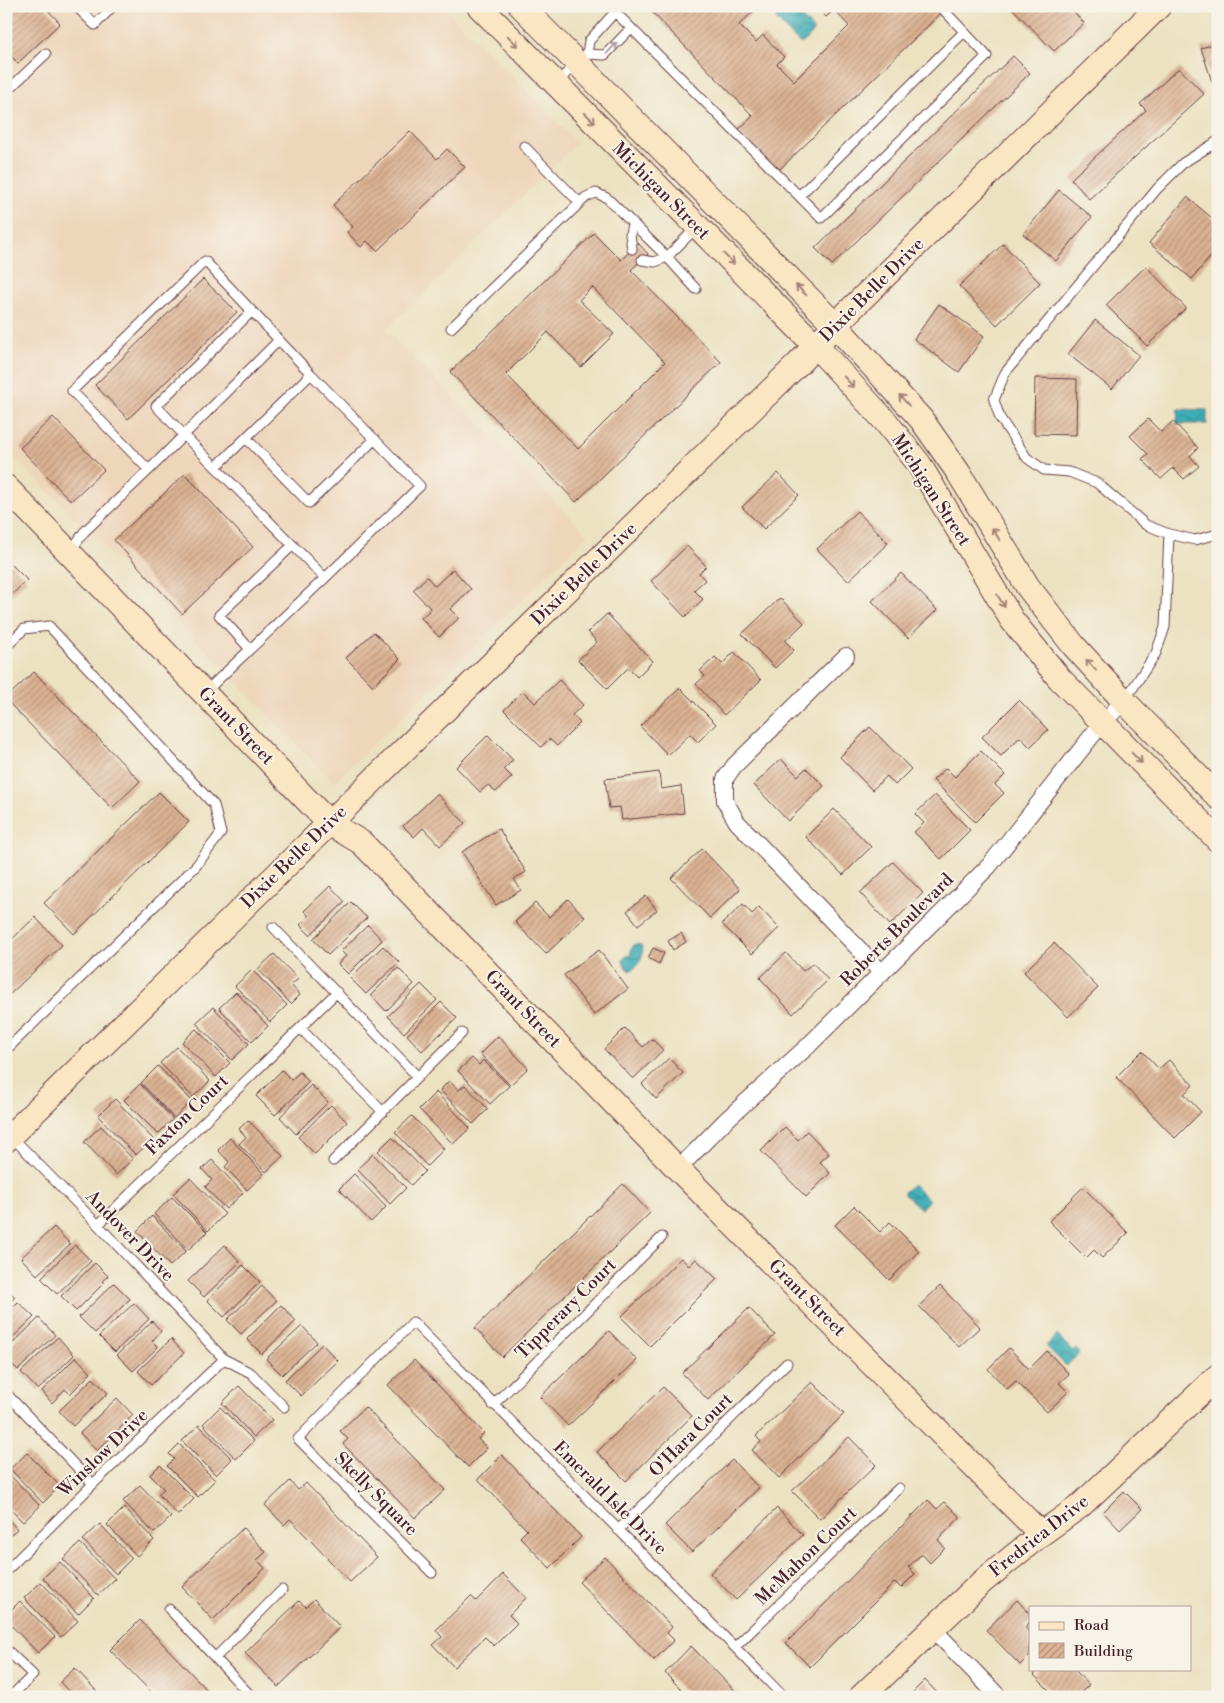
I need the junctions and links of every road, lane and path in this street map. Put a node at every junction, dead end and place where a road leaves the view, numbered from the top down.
1 (76, 6) edge
2 (113, 6) edge
3 (479, 6) edge
4 (522, 6) edge
5 (940, 6) edge
6 (1159, 6) edge
7 (612, 9) edge
8 (631, 28) junction
9 (964, 32) junction
10 (46, 54) dead end
11 (582, 58) junction
12 (555, 84) junction
13 (6, 92) edge
14 (1218, 141) edge
15 (524, 146) dead end
16 (799, 196) junction
17 (580, 202) junction
18 (632, 222) junction
19 (697, 227) junction
20 (632, 249) dead end
21 (667, 257) junction
22 (642, 260) dead end
23 (696, 289) dead end
24 (252, 311) junction
25 (836, 325) junction
26 (451, 328) dead end
27 (279, 340) junction
28 (816, 346) junction
29 (311, 374) junction
30 (184, 435) junction
31 (246, 438) junction
32 (375, 439) junction
33 (216, 467) junction
34 (149, 470) junction
35 (6, 486) edge
36 (1169, 534) junction
37 (1218, 534) edge
38 (293, 545) junction
39 (70, 552) junction
40 (325, 578) junction
41 (6, 647) edge
42 (250, 649) junction
43 (846, 656) dead end
44 (204, 693) junction
45 (1124, 701) junction
46 (1102, 723) junction
47 (1218, 797) edge
48 (329, 823) junction
49 (1218, 840) edge
50 (273, 927) dead end
51 (882, 973) junction
52 (337, 992) junction
53 (300, 1028) junction
54 (462, 1033) dead end
55 (6, 1050) edge
56 (418, 1076) junction
57 (383, 1112) junction
58 (8, 1136) edge
59 (333, 1161) dead end
60 (678, 1169) junction
61 (98, 1225) junction
62 (662, 1237) dead end
63 (224, 1359) junction
64 (787, 1363) dead end
65 (1218, 1376) edge
66 (6, 1393) edge
67 (493, 1405) junction
68 (284, 1407) dead end
69 (298, 1439) joint
70 (93, 1484) junction
71 (899, 1488) dead end
72 (618, 1530) junction
73 (1041, 1534) junction
74 (6, 1571) edge
75 (432, 1573) dead end
76 (282, 1590) dead end
77 (169, 1609) dead end
78 (932, 1628) junction
79 (735, 1647) junction
80 (6, 1649) edge
81 (215, 1658) junction
82 (10, 1697) edge
83 (252, 1697) edge
84 (784, 1697) edge
85 (861, 1697) edge
86 (999, 1697) edge

1 - 2 lane
3 -> 12 street, Michigan Street
4 - 11 street, Michigan Street
5 - 9 lane
6 - 25 street, Dixie Belle Drive
7 - 8 lane
7 - 11 lane
11 -> 8 lane
8 - 16 lane
9 - 16 lane
9 - 16 lane
10 - 13 lane
11 - 12 lane
25 -> 11 street, Michigan Street
12 -> 19 street, Michigan Street
14 - 36 lane
15 - 17 lane
17 - 18 lane
17 - 26 lane
18 - 20 lane
18 - 21 lane
19 - 21 lane
19 -> 28 street, Michigan Street
21 - 22 lane
21 - 23 lane
24 - 27 lane
24 - 30 lane
24 - 34 lane
25 - 28 street, Dixie Belle Drive
45 -> 25 street, Michigan Street
27 - 29 lane
27 - 30 lane
28 -> 46 street, Michigan Street
28 - 48 street, Dixie Belle Drive
29 - 31 lane
29 - 32 lane
30 - 33 lane
30 - 34 lane
31 - 32 lane
31 - 33 lane
32 - 40 lane
33 - 38 lane
34 - 39 lane
35 - 39 street, Grant Street
36 - 37 lane
36 - 45 lane
38 - 40 lane
38 - 42 lane
39 - 44 street, Grant Street
40 - 42 lane
41 - 55 lane
42 - 44 lane
43 - 51 street
44 - 48 street, Grant Street
45 - 46 street, Roberts Boulevard
45 - 47 street, Michigan Street
46 -> 49 street, Michigan Street
46 - 51 street, Roberts Boulevard
48 - 58 street, Dixie Belle Drive
48 - 60 street, Grant Street
50 - 52 lane
51 - 60 street, Roberts Boulevard
52 - 53 lane, Faxton Court
52 - 56 lane
53 - 57 lane
53 - 61 lane, Faxton Court
54 - 56 lane
56 - 57 lane
57 - 59 lane
58 - 61 lane, Andover Drive
60 - 73 street, Grant Street
61 - 63 lane, Andover Drive
62 - 67 lane, Tipperary Court
63 - 68 lane, Andover Drive
63 - 70 lane, Winslow Drive
64 - 72 lane, O'Hara Court
65 - 73 street, Fredrica Drive
66 - 70 lane
67 - 69 lane, Emerald Isle Drive
67 - 72 lane, Emerald Isle Drive
69 - 75 lane, Skelly Square
70 - 74 lane, Winslow Drive
71 - 79 lane, McMahon Court
72 - 79 lane, Emerald Isle Drive
73 - 78 street, Fredrica Drive
76 - 81 lane
77 - 81 lane
78 - 85 street, Fredrica Drive
78 - 86 street
79 - 84 lane, Emerald Isle Drive
80 - 82 lane
81 - 83 lane

